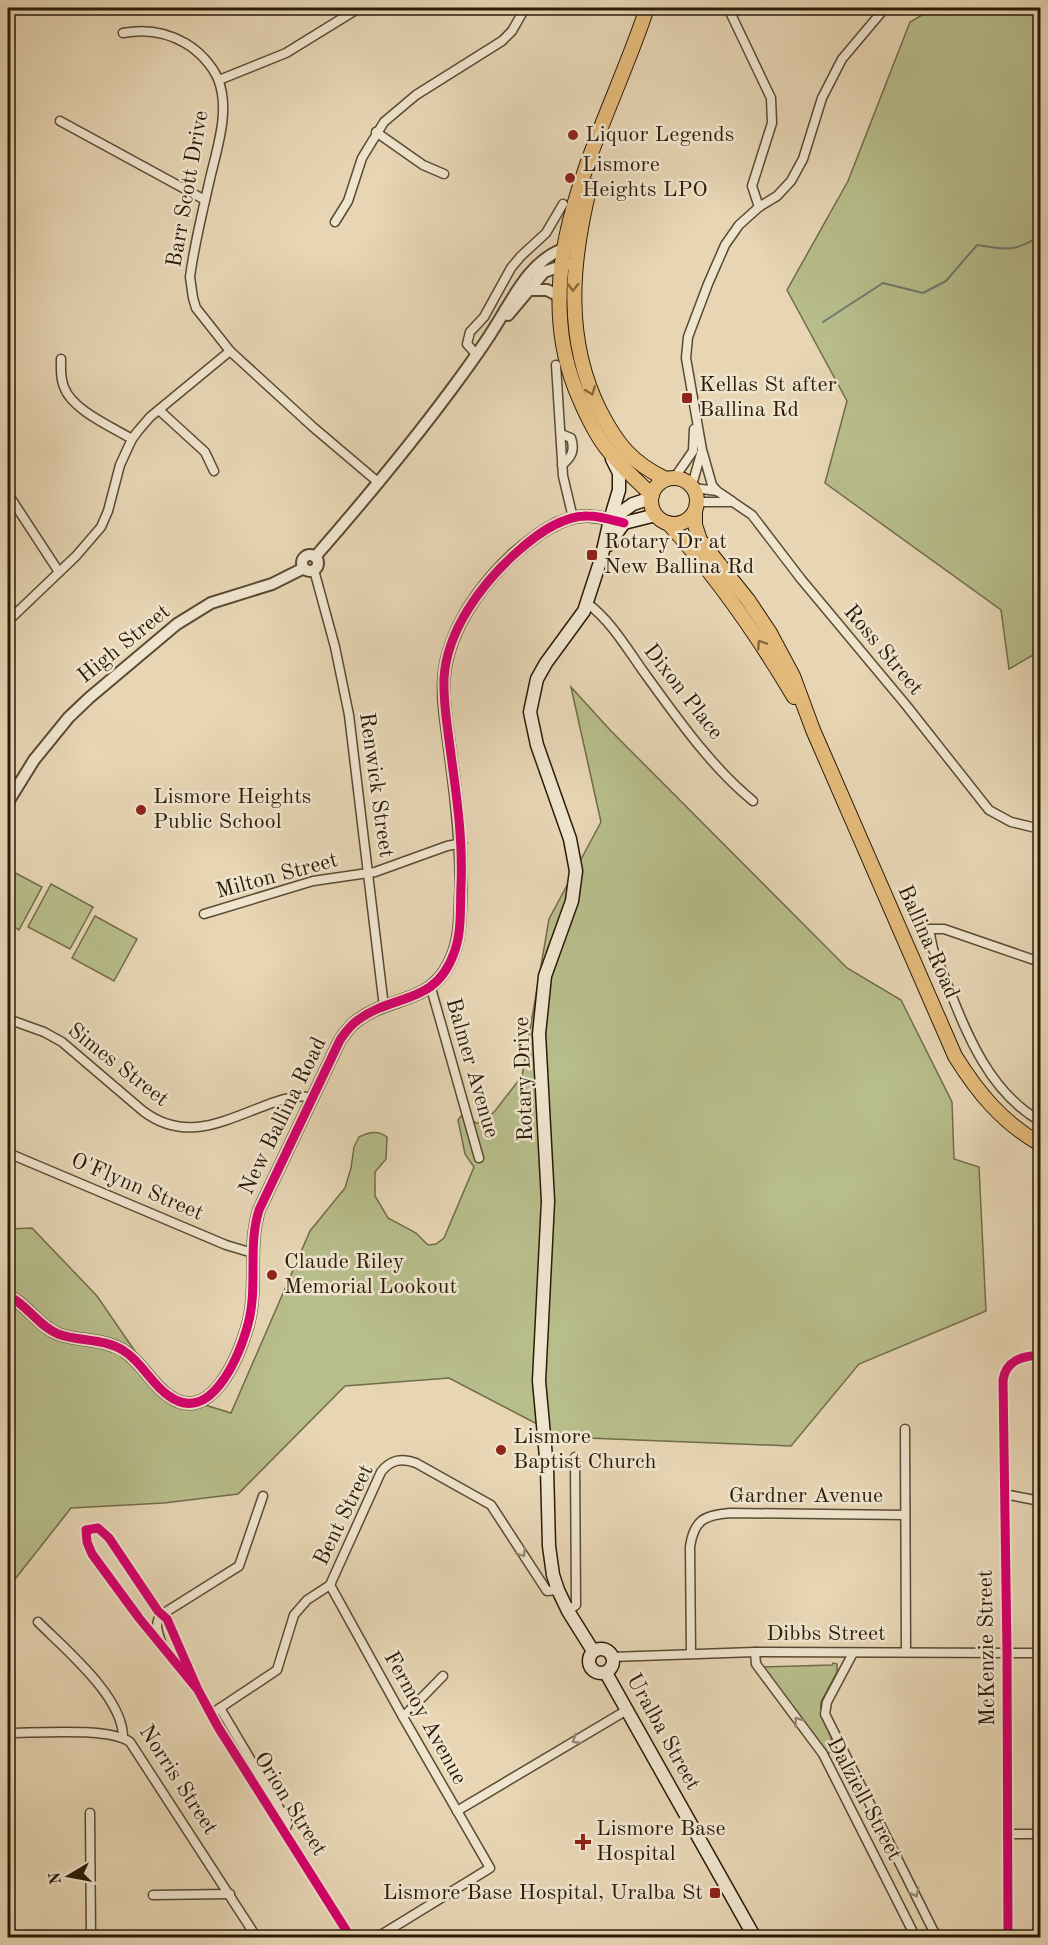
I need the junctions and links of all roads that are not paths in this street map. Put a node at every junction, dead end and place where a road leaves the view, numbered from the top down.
1 (359, 8) edge
2 (525, 8) edge
3 (647, 8) edge
4 (657, 8) edge
5 (728, 8) edge
6 (885, 8) edge
7 (123, 33) dead end
8 (219, 80) junction
9 (60, 121) dead end
10 (376, 132) junction
11 (444, 174) dead end
12 (205, 200) junction
13 (563, 204) dead end
14 (759, 207) junction
15 (335, 222) dead end
16 (578, 239) junction
17 (563, 249) junction
18 (560, 266) junction
19 (529, 290) junction
20 (559, 296) junction
21 (493, 331) junction
22 (230, 351) junction
23 (476, 354) junction
24 (61, 358) dead end
25 (556, 365) dead end
26 (693, 405) junction
27 (159, 410) junction
28 (132, 439) junction
29 (604, 445) junction
30 (702, 450) junction
31 (214, 471) dead end
32 (670, 478) junction
33 (379, 483) junction
34 (693, 486) junction
35 (717, 491) junction
36 (8, 494) edge
37 (651, 496) junction
38 (733, 502) junction
39 (696, 507) junction
40 (573, 518) junction
41 (662, 519) junction
42 (610, 520) junction
43 (624, 523) junction
44 (601, 559) junction
45 (309, 569) junction
46 (59, 572) junction
47 (587, 603) junction
48 (8, 621) edge
49 (813, 730) junction
50 (753, 801) dead end
51 (8, 802) edge
52 (1041, 829) edge
53 (462, 843) junction
54 (369, 873) junction
55 (204, 914) dead end
56 (1041, 962) edge
57 (431, 988) junction
58 (384, 1007) junction
59 (8, 1019) edge
60 (312, 1098) junction
61 (1041, 1121) edge
62 (1041, 1144) edge
63 (8, 1153) edge
64 (479, 1158) dead end
65 (253, 1251) junction
66 (8, 1296) edge
67 (1041, 1355) edge
68 (905, 1429) dead end
69 (575, 1457) dead end
70 (1004, 1494) junction
71 (263, 1496) dead end
72 (1041, 1501) edge
73 (490, 1505) joint
74 (905, 1515) junction
75 (330, 1585) junction
76 (558, 1590) junction
77 (568, 1611) junction
78 (161, 1615) junction
79 (38, 1622) dead end
80 (162, 1645) junction
81 (593, 1652) junction
82 (755, 1652) junction
83 (906, 1652) junction
84 (853, 1653) junction
85 (1007, 1653) junction
86 (1041, 1653) edge
87 (691, 1654) junction
88 (612, 1657) junction
89 (606, 1673) junction
90 (443, 1676) dead end
91 (198, 1690) junction
92 (220, 1708) junction
93 (627, 1710) junction
94 (212, 1714) junction
95 (403, 1717) junction
96 (8, 1733) edge
97 (123, 1737) junction
98 (457, 1811) junction
99 (90, 1813) dead end
100 (284, 1833) junction
101 (1008, 1834) junction
102 (1041, 1834) edge
103 (230, 1894) junction
104 (153, 1895) dead end
105 (938, 1935) edge
106 (1008, 1937) edge
107 (91, 1938) edge
108 (257, 1938) edge
109 (351, 1938) edge
110 (376, 1938) edge
111 (754, 1938) edge
112 (919, 1938) edge
113 (998, 1938) edge

1 - 8 street
2 - 10 street
3 - 17 main road
4 - 16 main road
5 - 14 street
6 - 14 street
7 - 8 street, Barr Scott Drive
8 - 12 street, Barr Scott Drive
9 - 12 street
10 - 11 street
10 - 15 street
12 - 22 street, Barr Scott Drive
13 - 23 street
14 - 26 street
16 - 18 street
16 -> 32 main road
17 - 18 main road
17 - 21 street
18 - 19 street
18 - 20 main road
19 - 20 street
19 - 21 street
20 - 29 main road
21 - 23 street
22 - 27 street
22 - 33 street, Barr Scott Drive
23 - 33 street
24 - 28 street
25 - 40 street
26 - 30 street
26 - 32 street
27 - 28 street
27 - 31 street
28 - 46 street
29 - 37 main road
29 - 42 main road, Rotary Drive
30 - 34 street
30 - 35 street
32 - 34 main road
32 - 37 main road
33 - 45 street, High Street
34 - 35 street
34 - 39 main road
35 - 38 street, Ross Street
36 - 46 street
37 - 41 main road
37 - 42 main road
38 - 39 street
38 - 52 street, Ross Street
39 - 41 main road
39 - 49 main road, Ballina Road
40 - 42 street
40 - 53 street
41 - 43 main road
49 -> 41 main road, Ballina Road
42 - 43 street
42 - 44 main road, Rotary Drive
43 - 44 main road, Rotary Drive
44 - 47 main road, Rotary Drive
45 - 51 street, High Street
45 - 54 street, Renwick Street
46 - 48 street
47 - 50 street, Dixon Place
47 - 76 main road, Rotary Drive
49 - 62 main road, Ballina Road
53 - 54 street, Milton Street
53 - 57 street
54 - 55 street, Milton Street
54 - 58 street, Renwick Street
56 - 61 street
57 - 58 street, New Ballina Road
57 - 64 street, Balmer Avenue
58 - 60 street, New Ballina Road
59 - 60 street, Simes Street
60 - 65 street, New Ballina Road
63 - 65 street, O'Flynn Street
65 - 66 street, New Ballina Road
67 - 70 street, McKenzie Street
68 - 74 street
69 - 77 street
70 - 72 street
70 - 85 street, McKenzie Street
71 - 78 street
73 - 75 street, Bent Street
73 -> 76 street, Uralba Street
74 - 83 street
74 - 87 street, Gardner Avenue
75 - 92 street, Bent Street
75 - 95 street, Fermoy Avenue
76 - 77 main road, Uralba Street
77 - 81 main road, Uralba Street
78 - 80 street
78 - 80 street, Orion Street
78 - 91 street, Orion Street
79 - 97 street, Norris Street
80 - 91 street, Orion Street
81 - 88 main road, Uralba Street
81 - 89 main road, Uralba Street
82 - 84 street, Dibbs Street
82 - 87 street, Dibbs Street
112 -> 82 street, Dalziell Street
83 - 84 street, Dibbs Street
83 - 85 street, Dibbs Street
84 -> 105 street, Dalziell Street
85 - 86 street, Dibbs Street
85 - 101 street, McKenzie Street
87 - 88 street, Dibbs Street
88 - 89 main road, Uralba Street
89 - 93 main road, Uralba Street
90 - 95 street
91 - 94 street, Orion Street
92 - 94 street, Bent Street
92 - 100 street
93 -> 98 street
93 - 111 main road, Uralba Street
94 - 100 street, Orion Street
95 - 98 street, Fermoy Avenue
96 - 97 street
97 - 103 street, Norris Street
98 - 110 street, Fermoy Avenue
99 - 107 street
100 - 109 street, Orion Street
101 - 102 street
101 - 106 street, McKenzie Street
103 - 104 street
103 - 108 street, Norris Street
105 - 112 street, Dalziell Street
106 - 113 street

